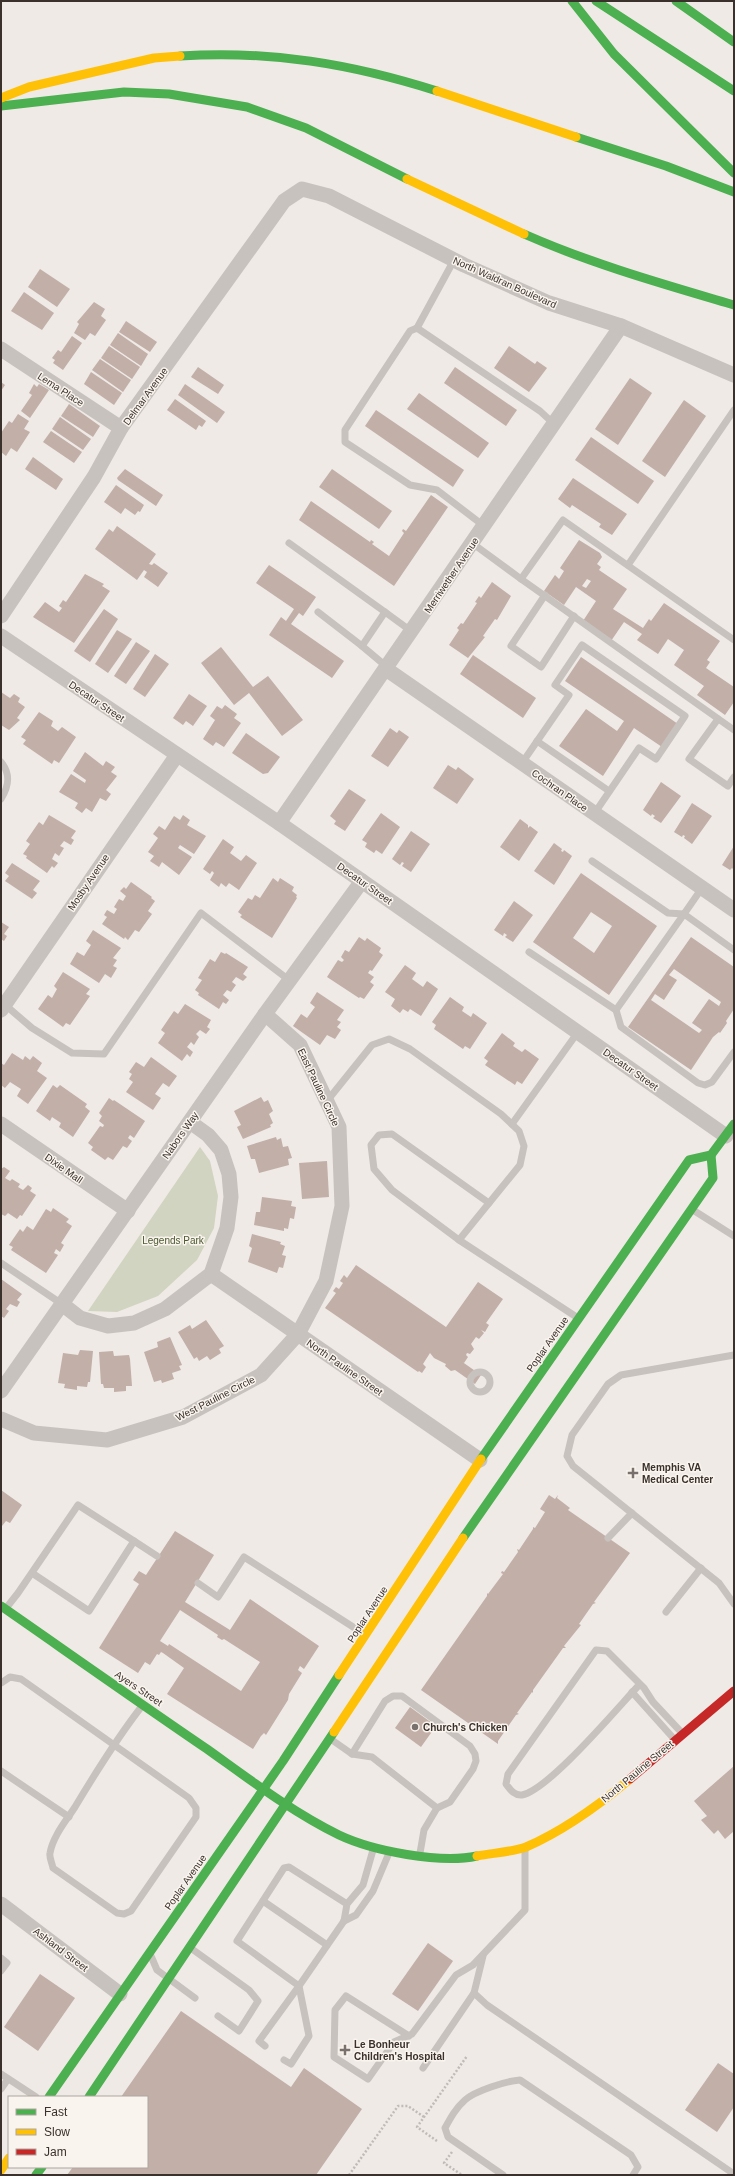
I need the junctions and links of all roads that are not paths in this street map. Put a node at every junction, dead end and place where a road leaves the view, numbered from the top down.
1 (572, 1) edge
2 (596, 1) edge
3 (676, 1) edge
4 (734, 42) edge
5 (734, 91) edge
6 (1, 98) edge
7 (1, 106) edge
8 (734, 173) edge
9 (302, 189) joint
10 (734, 192) edge
11 (454, 260) junction
12 (734, 305) edge
13 (621, 326) junction
14 (417, 328) junction
15 (1, 349) edge
16 (734, 375) edge
17 (734, 410) edge
18 (554, 424) junction
19 (121, 428) junction
20 (484, 526) junction
21 (289, 543) dead end
22 (472, 543) junction
23 (628, 565) junction
24 (521, 579) junction
25 (545, 595) junction
26 (318, 612) dead end
27 (385, 612) junction
28 (1, 616) edge
29 (574, 616) junction
30 (412, 631) junction
31 (1, 636) edge
32 (734, 640) edge
33 (362, 646) junction
34 (387, 668) junction
35 (718, 719) junction
36 (734, 730) edge
37 (537, 741) junction
38 (177, 755) junction
39 (1, 762) edge
40 (522, 763) junction
41 (734, 777) edge
42 (609, 791) junction
43 (1, 799) edge
44 (594, 814) junction
45 (279, 823) junction
46 (592, 861) dead end
47 (362, 881) junction
48 (702, 888) junction
49 (734, 910) edge
50 (684, 914) junction
51 (734, 950) edge
52 (529, 952) dead end
53 (290, 980) junction
54 (2, 1006) edge
55 (616, 1010) junction
56 (265, 1014) junction
57 (578, 1032) junction
58 (734, 1052) edge
59 (327, 1101) junction
60 (190, 1122) junction
61 (1, 1124) edge
62 (512, 1124) junction
63 (730, 1130) edge
64 (711, 1154) junction
65 (489, 1203) junction
66 (691, 1209) junction
67 (128, 1211) junction
68 (734, 1236) edge
69 (459, 1240) junction
70 (1, 1263) edge
71 (211, 1274) junction
72 (62, 1304) junction
73 (578, 1318) junction
74 (298, 1334) junction
75 (734, 1355) edge
76 (1, 1391) edge
77 (1, 1419) edge
78 (480, 1460) junction
79 (632, 1514) junction
80 (608, 1538) dead end
81 (134, 1541) junction
82 (157, 1556) dead end
83 (701, 1568) junction
84 (32, 1573) junction
85 (198, 1583) dead end
86 (734, 1604) edge
87 (3, 1608) edge
88 (666, 1612) dead end
89 (366, 1635) junction
90 (1, 1683) edge
91 (640, 1684) junction
92 (734, 1691) edge
93 (632, 1692) junction
94 (143, 1704) junction
95 (682, 1733) junction
96 (329, 1739) junction
97 (674, 1740) junction
98 (113, 1746) junction
99 (352, 1754) junction
100 (1, 1770) edge
101 (264, 1789) junction
102 (287, 1803) junction
103 (438, 1808) junction
104 (69, 1817) junction
105 (525, 1847) junction
106 (374, 1848) junction
107 (390, 1851) junction
108 (420, 1856) junction
109 (263, 1901) junction
110 (1, 1904) edge
111 (347, 1904) junction
112 (344, 1921) junction
113 (327, 1945) junction
114 (190, 1948) junction
115 (149, 1952) junction
116 (484, 1954) junction
117 (1, 1958) edge
118 (1, 1971) edge
119 (168, 1979) junction
120 (300, 1986) junction
121 (474, 1993) junction
122 (120, 1994) junction
123 (194, 1998) dead end
124 (218, 2016) dead end
125 (409, 2036) junction
126 (265, 2046) dead end
127 (284, 2060) dead end
128 (423, 2068) dead end
129 (1, 2074) edge
130 (8, 2079) junction
131 (1, 2089) edge
132 (34, 2096) edge
133 (50, 2096) edge
134 (90, 2096) edge
135 (8, 2160) edge
136 (1, 2170) edge
137 (734, 2174) edge
138 (503, 2175) edge
139 (633, 2175) edge

1 - 8 main road
2 - 5 main road
3 - 4 main road
6 - 10 main road
7 - 12 main road
9 - 11 street, North Waldran Boulevard
9 - 19 street, Delmar Avenue
11 - 13 street, North Waldran Boulevard
11 - 14 lane
13 - 16 street, North Waldran Boulevard
13 - 18 street, Merriwether Avenue
14 - 18 lane
14 - 20 lane
15 - 19 street, Lema Place
17 - 23 lane
18 - 20 street, Merriwether Avenue
19 - 28 street, Delmar Avenue
20 - 22 street, Merriwether Avenue
21 - 27 lane
22 - 24 lane
22 - 30 street, Merriwether Avenue
23 - 24 lane
23 - 32 lane
24 - 25 lane
25 - 29 lane
25 - 29 lane
26 - 33 lane
27 - 30 lane
27 - 33 lane
29 - 35 lane
30 - 34 street, Merriwether Avenue
31 - 38 street, Decatur Street
33 - 34 lane
34 - 40 street, Cochran Place
34 - 45 street, Merriwether Avenue
35 - 36 lane
35 - 41 lane
37 - 40 lane
37 - 42 lane
37 - 42 lane
38 - 45 street, Decatur Street
38 - 54 street, Mosby Avenue
39 - 43 lane
40 - 44 street, Cochran Place
42 - 44 lane
44 - 48 street, Cochran Place
45 - 47 street, Decatur Street
46 - 50 lane
47 - 53 street, Nabors Way
47 - 57 street, Decatur Street
48 - 49 street, Cochran Place
48 - 50 lane
50 - 51 lane
50 - 55 lane
52 - 55 lane
53 - 54 lane
53 - 56 street, Nabors Way
55 - 58 lane
56 - 59 street, East Pauline Circle
56 - 60 street, Nabors Way
57 - 62 lane
57 - 63 street, Decatur Street
59 - 62 lane
59 - 74 street, East Pauline Circle
60 - 67 street, Nabors Way
60 - 71 street
61 - 67 street, Dixie Mall
62 - 65 lane
63 - 64 main road
64 - 66 main road
64 - 73 main road, Poplar Avenue
65 - 69 lane
65 - 69 lane
66 - 68 lane
66 - 96 main road
67 - 72 street, Nabors Way
69 - 73 lane
70 - 72 lane
71 - 72 street
71 - 74 street, North Pauline Street
72 - 76 street, Nabors Way
73 - 78 main road, Poplar Avenue
74 - 77 street, West Pauline Circle
74 - 78 street, North Pauline Street
75 - 79 lane
78 - 89 main road, Poplar Avenue
79 - 80 lane
79 - 83 lane
81 - 82 lane
81 - 84 lane
81 - 84 lane
83 - 86 lane
83 - 88 lane
84 - 87 lane
85 - 89 lane
87 - 94 main road, Ayers Street
89 - 101 main road, Poplar Avenue
90 - 98 lane
91 - 93 lane
91 - 93 lane
91 - 95 lane
92 - 95 main road, North Pauline Street
93 - 97 lane
94 - 98 lane
94 - 101 main road, Ayers Street
95 - 97 main road, North Pauline Street
96 - 99 lane
96 - 102 main road
97 - 105 main road, North Pauline Street
98 - 104 lane
98 - 104 lane
99 - 103 lane
99 - 103 lane
100 - 104 lane
101 - 102 main road, North Pauline Street
101 - 115 main road, Poplar Avenue
102 - 106 main road, North Pauline Street
102 - 114 main road
103 - 108 lane
105 - 108 main road, North Pauline Street
105 - 116 lane
106 - 107 main road, North Pauline Street
106 - 111 lane
107 - 108 main road, North Pauline Street
107 - 112 lane
109 - 111 lane
109 - 113 lane
109 - 120 lane
110 - 122 street, Ashland Street
111 - 112 lane
112 - 113 lane
113 - 120 lane
114 - 119 main road
114 - 124 lane
115 - 119 lane
115 - 122 main road, Poplar Avenue
116 - 121 lane
116 - 125 lane
117 - 118 lane
119 - 123 lane
119 - 134 main road
120 - 126 lane
120 - 127 lane
121 - 128 lane
121 - 137 lane
122 - 133 main road, Poplar Avenue
125 - 125 lane
129 - 130 lane
130 - 131 lane
130 - 132 lane
135 - 136 main road
138 - 139 lane

